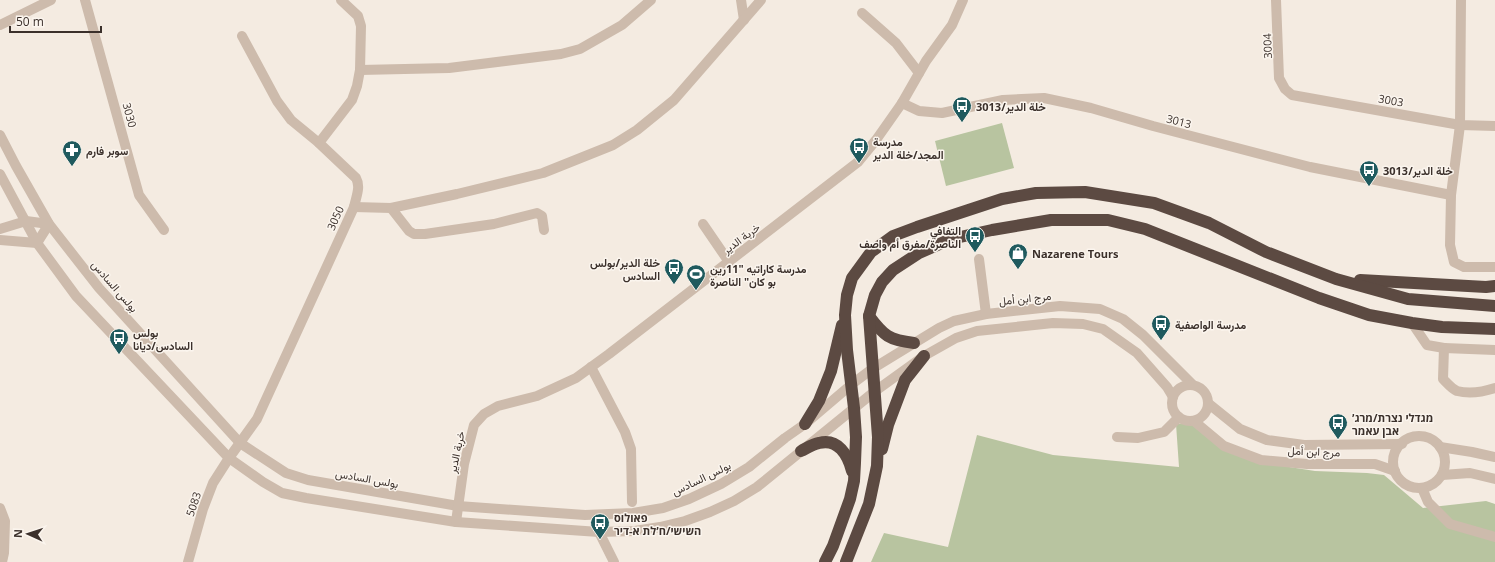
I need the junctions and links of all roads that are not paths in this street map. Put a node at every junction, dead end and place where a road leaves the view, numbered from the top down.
1 (51, 0) edge
2 (85, 0) edge
3 (341, 0) edge
4 (651, 0) edge
5 (740, 0) edge
6 (761, 0) edge
7 (963, 0) edge
8 (1276, 0) edge
9 (1461, 0) edge
10 (862, 13) dead end
11 (744, 20) junction
12 (0, 25) edge
13 (242, 36) dead end
14 (360, 70) junction
15 (919, 73) junction
16 (1285, 89) joint
17 (902, 103) junction
18 (1460, 125) junction
19 (1495, 126) edge
20 (0, 135) edge
21 (319, 143) junction
22 (0, 174) edge
23 (1451, 194) junction
24 (354, 207) junction
25 (392, 208) junction
26 (26, 221) junction
27 (49, 224) junction
28 (703, 224) dead end
29 (0, 229) edge
30 (164, 230) dead end
31 (544, 230) dead end
32 (0, 240) edge
33 (36, 243) junction
34 (979, 259) dead end
35 (729, 262) junction
36 (1495, 267) edge
37 (1336, 279) junction
38 (1495, 286) edge
39 (1495, 306) edge
40 (986, 314) junction
41 (845, 315) junction
42 (869, 316) junction
43 (1412, 323) junction
44 (1495, 329) edge
45 (914, 343) junction
46 (1444, 348) junction
47 (1495, 350) edge
48 (924, 356) junction
49 (591, 367) junction
50 (872, 369) junction
51 (852, 384) junction
52 (1192, 384) junction
53 (1495, 388) edge
54 (874, 392) junction
55 (1173, 397) junction
56 (1209, 404) junction
57 (854, 408) junction
58 (1179, 417) junction
59 (1194, 421) junction
60 (806, 424) junction
61 (1117, 437) dead end
62 (240, 442) junction
63 (1402, 444) junction
64 (1440, 447) junction
65 (801, 451) junction
66 (1495, 457) edge
67 (229, 458) junction
68 (1395, 471) junction
69 (1442, 475) junction
70 (1495, 479) edge
71 (873, 485) junction
72 (852, 488) junction
73 (1422, 488) junction
74 (632, 502) dead end
75 (458, 506) junction
76 (0, 508) edge
77 (456, 522) junction
78 (598, 532) junction
79 (1495, 536) edge
80 (2, 562) edge
81 (188, 562) edge
82 (614, 562) edge
83 (825, 562) edge
84 (846, 562) edge

1 - 12 street
2 - 30 street, 3030
3 - 14 street
4 - 14 street
5 - 11 street
6 - 11 street
7 - 15 street, خربة الدير
8 - 16 street, 3004
9 - 18 street
10 - 15 street
11 - 25 street
13 - 21 street, 3050
14 - 21 street
15 - 17 street, خربة الدير
16 - 18 street, 3003
17 - 23 street, 3013
17 - 35 street, خربة الدير
18 - 19 street, 3003
18 - 23 street
20 - 27 street, بولس السادس
21 - 24 street, 3050
22 - 26 street
23 - 36 street
24 - 25 street
24 - 62 street, 3050
25 - 31 street
26 - 27 street
26 - 29 street
26 - 33 street
27 - 33 street
27 - 62 street, بولس السادس
28 - 35 street
32 - 33 street
33 - 67 street
34 - 40 street
35 - 49 street, خربة الدير
37 - 38 highway
37 - 39 highway
37 - 41 highway
40 - 45 street, مرج ابن أمل
40 - 52 street, مرج ابن أمل
41 - 51 highway
41 - 60 highway
42 - 43 highway
42 - 45 highway
42 - 50 highway
43 - 44 highway
43 - 46 street
45 - 50 street, مرج ابن أمل
46 - 47 street
46 - 53 street
48 - 54 street
48 - 55 street
48 - 71 highway
49 - 74 street
49 - 75 street, خربة الدير
50 - 51 street, مرج ابن أمل
50 - 54 highway
51 - 57 highway
51 - 60 street, بولس السادس
52 - 55 street
52 - 56 street
54 - 57 street
54 - 71 highway
55 - 58 street
56 - 59 street
56 - 63 street, مرج ابن أمل
57 - 65 street
57 - 72 highway
58 - 59 street
58 - 61 street
59 - 68 street, مرج ابن أمل
60 - 75 street, بولس السادس
62 - 67 street, 3050
62 - 75 street, بولس السادس
63 - 64 street
63 - 68 street
64 - 66 street
64 - 69 street
65 - 72 highway
65 - 78 street
67 - 77 street
67 - 81 street, 5083
68 - 73 street
69 - 70 street
69 - 73 street
71 - 84 highway
72 - 83 highway
73 - 79 street
75 - 77 street, خربة الدير
76 - 80 street
77 - 78 street
78 - 82 street

